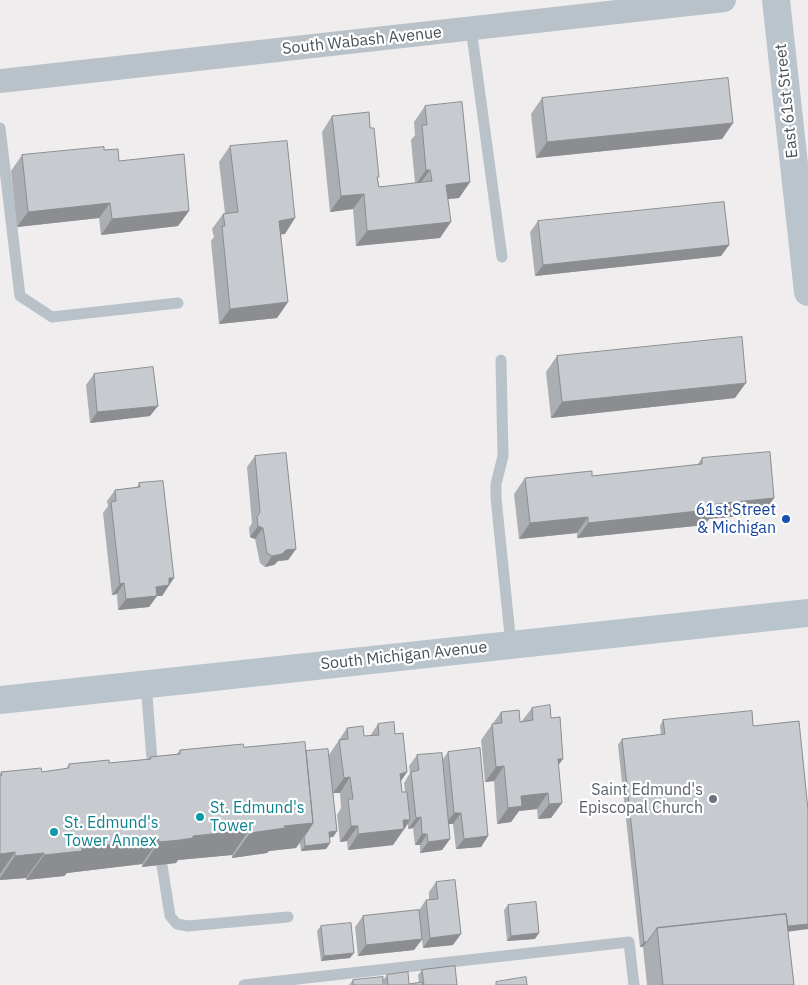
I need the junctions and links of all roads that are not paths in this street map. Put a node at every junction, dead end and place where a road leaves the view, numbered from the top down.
1 (724, 0) edge
2 (776, 0) edge
3 (471, 28) junction
4 (0, 81) edge
5 (0, 128) edge
6 (502, 257) dead end
7 (808, 292) edge
8 (178, 303) dead end
9 (501, 360) dead end
10 (808, 613) edge
11 (511, 645) junction
12 (146, 684) junction
13 (0, 700) edge
14 (154, 780) edge
15 (162, 865) edge
16 (288, 917) dead end
17 (244, 985) edge
18 (634, 985) edge

1 - 3 street, South Wabash Avenue
2 - 7 street, East 61st Street
3 - 4 street, South Wabash Avenue
3 - 6 lane
5 - 8 lane
9 - 11 lane
10 - 11 street, South Michigan Avenue
11 - 12 street, South Michigan Avenue
12 - 13 street, South Michigan Avenue
12 - 14 lane
15 - 16 lane
17 - 18 lane

